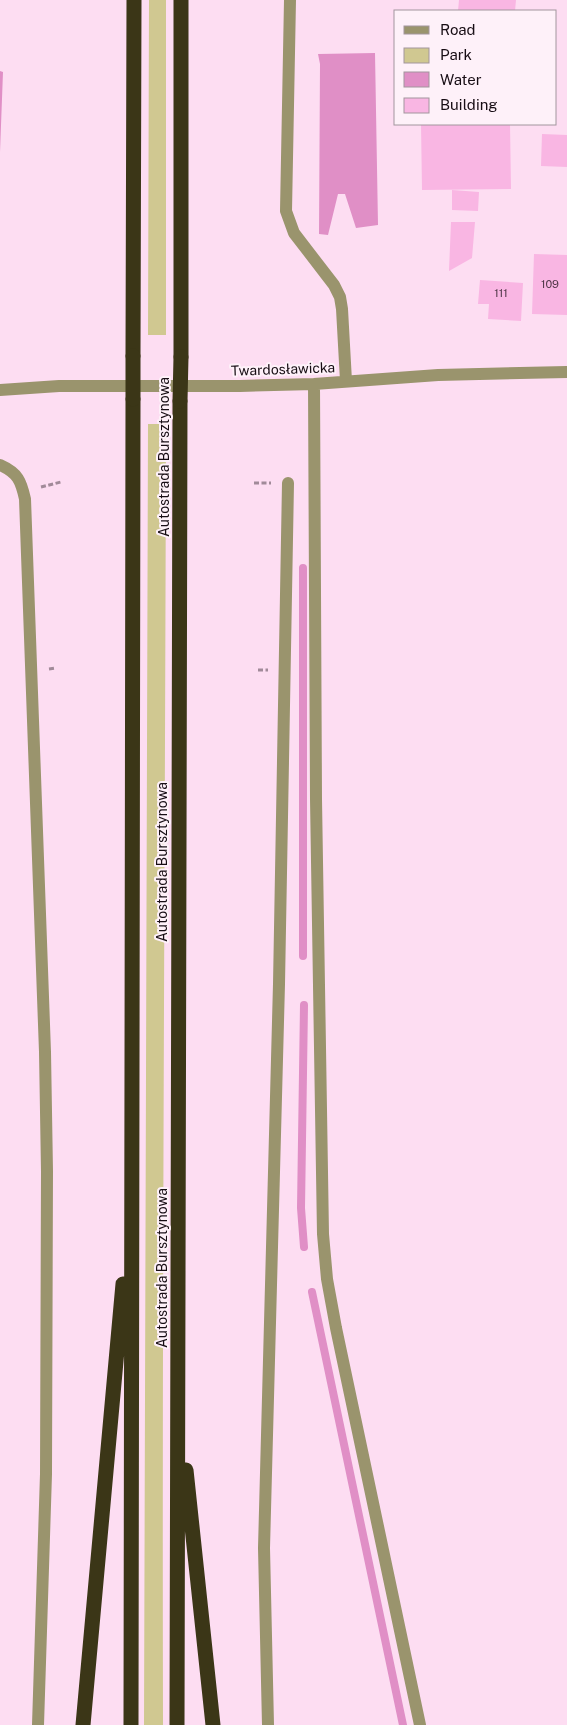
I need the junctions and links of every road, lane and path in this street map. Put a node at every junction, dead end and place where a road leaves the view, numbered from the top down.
1 (134, 0) edge
2 (181, 0) edge
3 (290, 0) edge
4 (567, 372) edge
5 (346, 381) junction
6 (314, 384) junction
7 (0, 390) edge
8 (0, 465) edge
9 (288, 483) dead end
10 (132, 1185) junction
11 (178, 1392) junction
12 (38, 1725) edge
13 (84, 1725) edge
14 (131, 1725) edge
15 (177, 1725) edge
16 (213, 1725) edge
17 (268, 1725) edge
18 (420, 1725) edge

1 - 10 highway, bridge
2 - 11 highway, Autostrada Bursztynowa, bridge
3 - 5 street
4 - 5 street, Twardosławicka
5 - 6 street, Twardosławicka
6 - 7 street, Twardosławicka
6 - 18 street
8 - 12 street
9 - 17 street
10 - 13 highway
10 - 14 highway
11 - 15 highway, Autostrada Bursztynowa
11 - 16 highway

